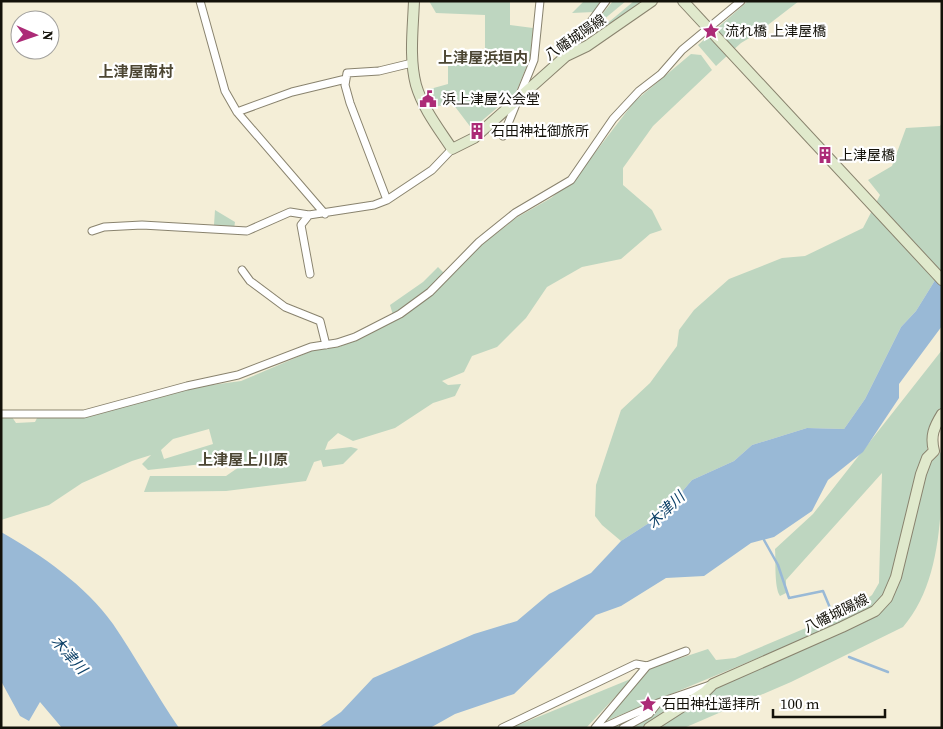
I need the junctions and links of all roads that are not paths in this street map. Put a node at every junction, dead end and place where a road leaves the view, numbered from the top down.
1 (200, 1) edge
2 (414, 1) edge
3 (540, 1) edge
4 (606, 1) edge
5 (652, 1) edge
6 (683, 1) edge
7 (741, 1) edge
8 (709, 30) junction
9 (566, 56) junction
10 (412, 63) junction
11 (346, 79) junction
12 (521, 95) junction
13 (237, 112) junction
14 (502, 136) dead end
15 (452, 149) junction
16 (387, 200) junction
17 (325, 214) junction
18 (309, 215) junction
19 (92, 231) dead end
20 (242, 270) dead end
21 (310, 274) dead end
22 (942, 280) edge
23 (326, 345) junction
24 (1, 414) edge
25 (942, 414) edge
26 (938, 448) edge
27 (686, 651) dead end
28 (647, 666) junction
29 (713, 684) junction
30 (658, 703) junction
31 (502, 728) edge
32 (595, 728) edge
33 (602, 728) edge
34 (623, 728) edge
35 (649, 728) edge

1 - 13 street
2 - 10 main road
3 - 12 street
4 - 9 street
5 - 9 main road, 八幡城陽線
6 - 8 main road
7 - 8 street
8 - 22 main road
8 - 23 street
9 - 12 main road, 八幡城陽線
10 - 11 street
10 - 15 main road
11 - 13 street
11 - 16 street
12 - 14 street
12 - 15 main road, 八幡城陽線
13 - 17 street
15 - 16 street
16 - 17 street
17 - 18 street
18 - 19 street
18 - 21 street
20 - 23 street
23 - 24 street
25 - 26 main road, 八幡城陽線
26 - 29 main road, 八幡城陽線
27 - 28 street
28 - 31 street
28 - 32 street
29 - 30 street
29 - 35 main road, 八幡城陽線
30 - 33 street
30 - 34 street

